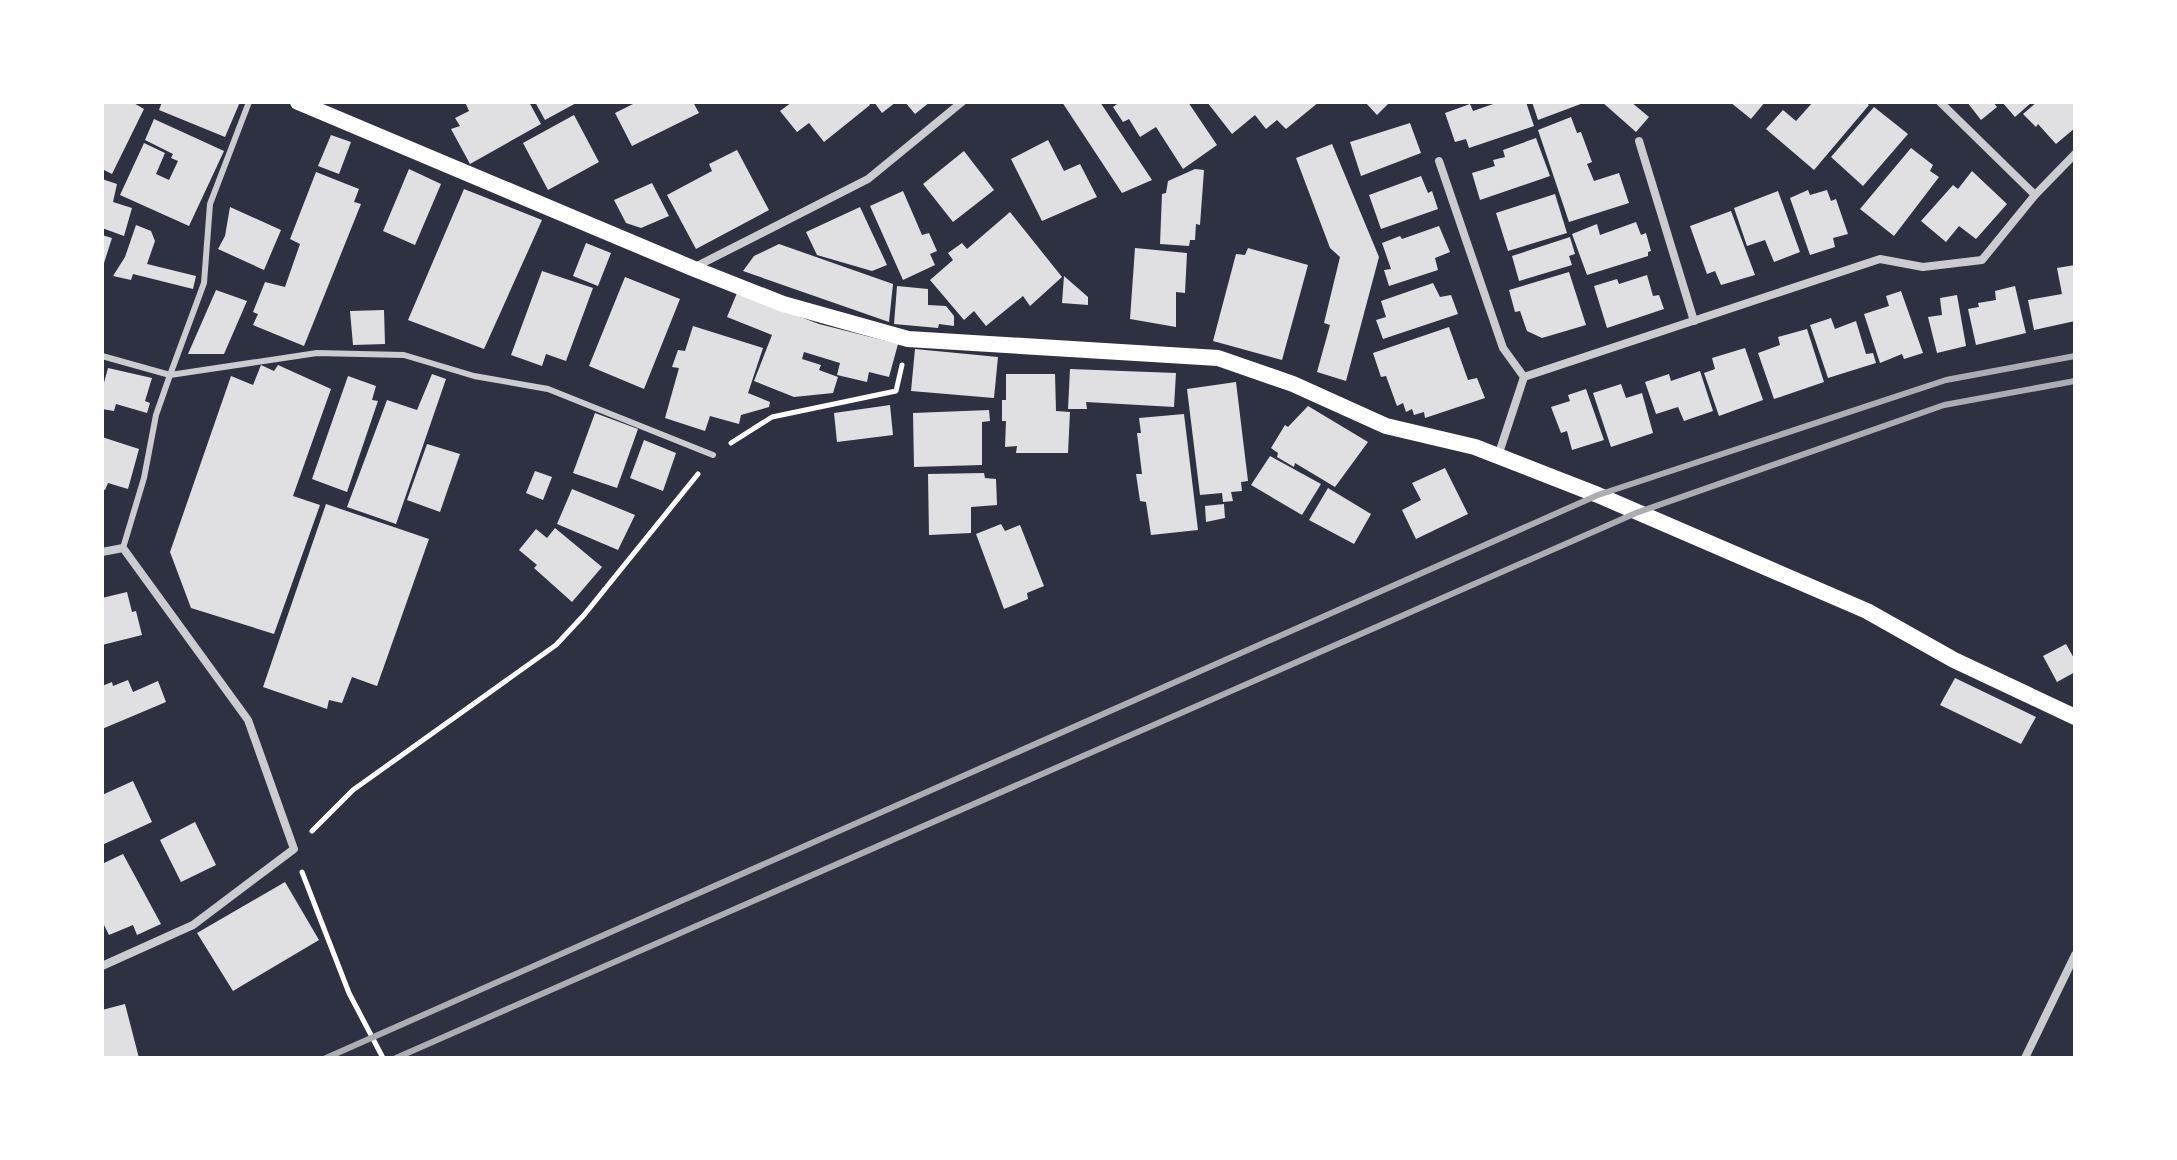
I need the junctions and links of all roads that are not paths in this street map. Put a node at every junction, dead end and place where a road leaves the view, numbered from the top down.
1 (249, 102) edge
2 (298, 102) edge
3 (962, 102) edge
4 (1940, 102) edge
5 (1639, 141) dead end
6 (2075, 154) edge
7 (1439, 161) dead end
8 (2035, 195) junction
9 (692, 268) junction
10 (1694, 321) junction
11 (102, 356) edge
12 (170, 375) junction
13 (1524, 377) junction
14 (713, 455) road end
15 (1498, 456) junction
16 (123, 548) junction
17 (102, 552) edge
18 (2075, 717) edge
19 (2075, 955) edge
20 (102, 966) edge
21 (2025, 1058) edge

1 - 12 lane
2 - 9 main road
3 - 9 street
4 - 8 street
5 - 10 street
6 - 8 street
7 - 13 street
8 - 10 street
9 - 15 main road
10 - 13 street
11 - 12 lane
12 - 14 lane
12 - 16 lane
13 - 15 street
15 - 18 main road
16 - 17 street
16 - 20 street
19 - 21 street

